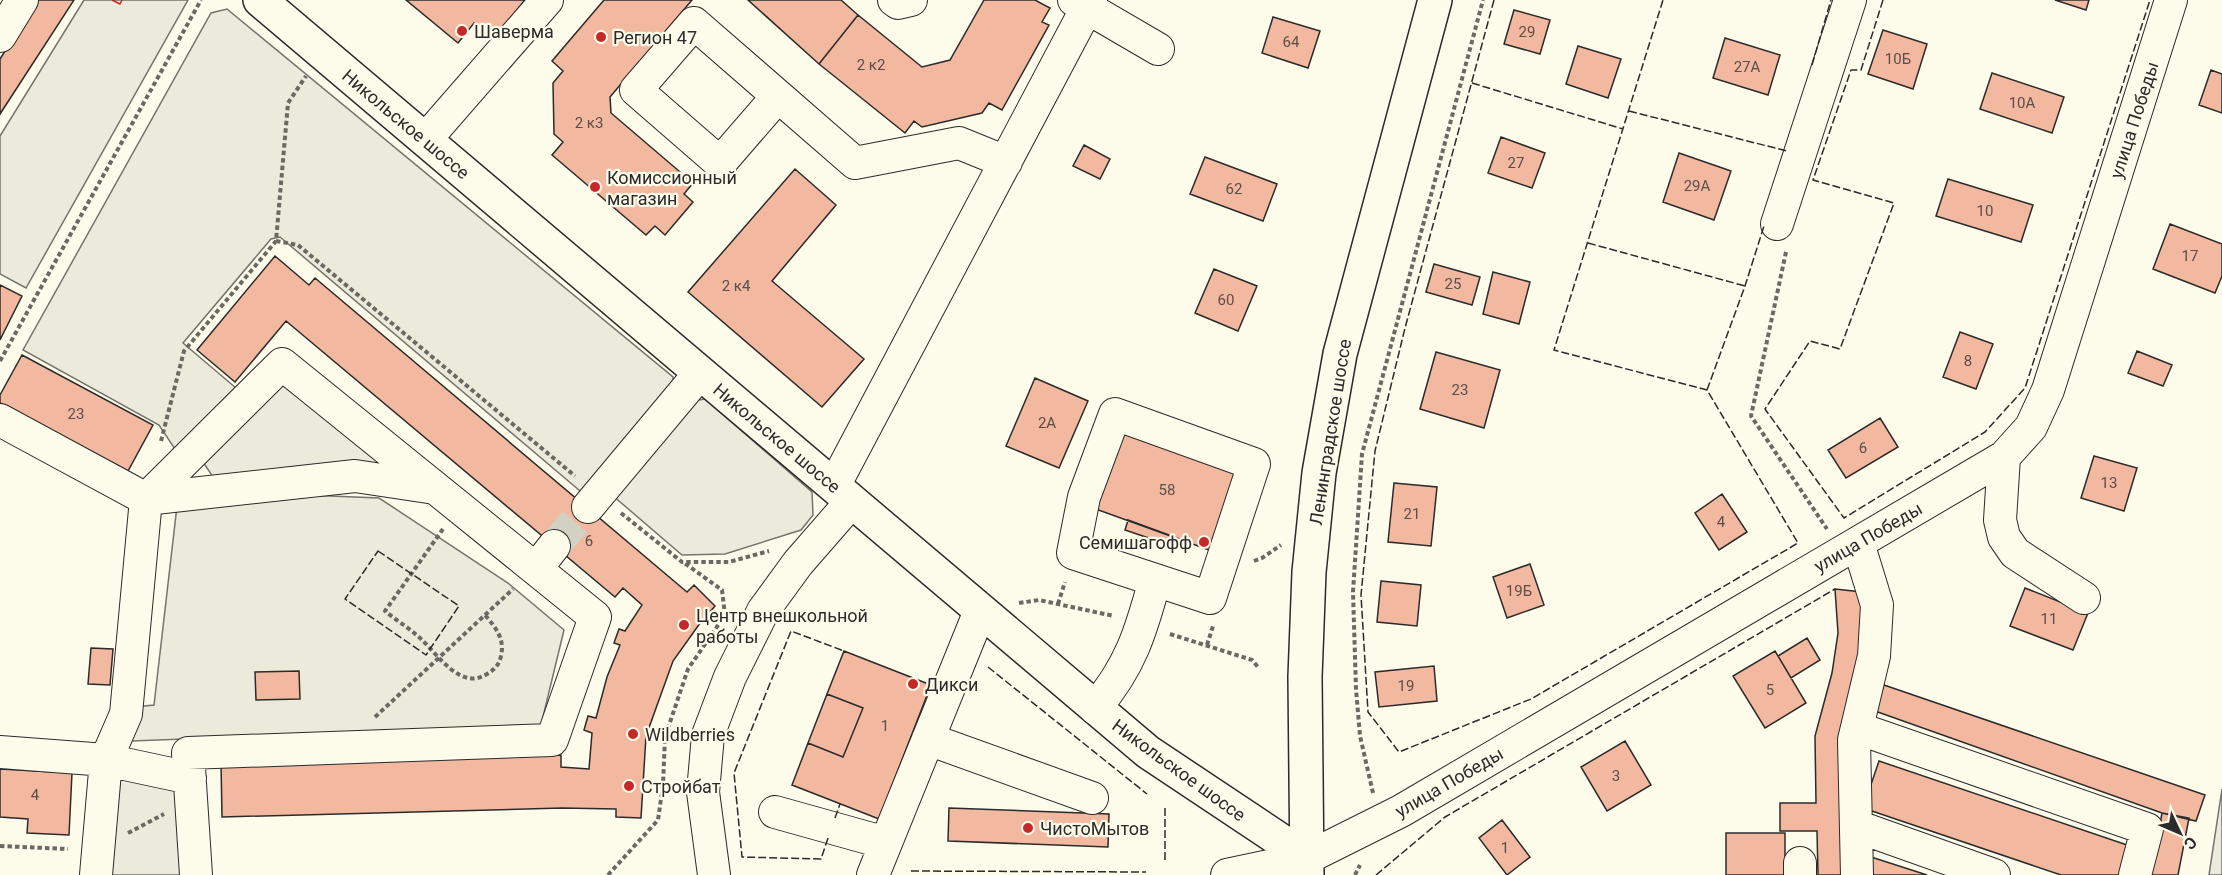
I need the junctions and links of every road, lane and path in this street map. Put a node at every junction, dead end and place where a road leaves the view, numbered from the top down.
1 (22, 0) edge
2 (201, 0) edge
3 (260, 0) edge
4 (547, 0) edge
5 (894, 0) edge
6 (911, 0) edge
7 (1435, 0) edge
8 (1483, 0) edge
9 (1850, 0) edge
10 (2171, 0) edge
11 (1084, 2) edge
12 (0, 36) edge
13 (1158, 50) dead end
14 (322, 52) junction
15 (778, 96) junction
16 (425, 140) junction
17 (1006, 162) junction
18 (1778, 224) joint
19 (276, 241) junction
20 (0, 361) edge
21 (700, 372) junction
22 (0, 420) edge
23 (161, 442) dead end
24 (2004, 457) junction
25 (843, 494) junction
26 (447, 497) junction
27 (146, 499) junction
28 (593, 501) junction
29 (1314, 522) junction
30 (1850, 548) junction
31 (775, 550) dead end
32 (545, 557) junction
33 (682, 562) junction
34 (1155, 580) junction
35 (1214, 585) junction
36 (2084, 598) dead end
37 (980, 611) junction
38 (485, 615) junction
39 (439, 658) junction
40 (1095, 708) junction
41 (1857, 728) junction
42 (928, 739) junction
43 (341, 747) junction
44 (0, 752) edge
45 (106, 760) junction
46 (190, 777) junction
47 (663, 785) junction
48 (703, 792) junction
49 (1092, 798) dead end
50 (1375, 802) dead end
51 (775, 812) dead end
52 (1856, 826) junction
53 (886, 843) junction
54 (1307, 867) edge
55 (96, 875) edge
56 (195, 875) edge
57 (608, 875) edge
58 (714, 875) edge
59 (873, 875) edge
60 (1227, 875) edge
61 (1857, 875) edge
62 (1994, 875) edge
63 (2135, 875) edge

1 - 12 street
2 - 20 path
3 - 14 main road, Никольское шоссе
4 - 16 street
5 - 6 street
7 - 29 main road, Ленинградское шоссе
8 - 50 path
9 - 18 street
10 - 24 street, улица Победы
11 - 13 street
11 - 17 street
14 - 16 main road, Никольское шоссе
14 - 19 path
15 - 15 street
15 - 17 street
16 - 21 main road, Никольское шоссе
17 - 25 street
18 - 30 path
19 - 23 path
19 - 28 path
21 - 25 main road, Никольское шоссе
21 - 28 street
22 - 27 street
24 - 30 street, улица Победы
24 - 36 street
25 - 37 main road, Никольское шоссе
25 - 48 street
26 - 27 street
26 - 27 street
26 - 32 street
26 - 39 path
27 - 45 street
28 - 33 path
29 - 35 path
29 - 54 main road, Ленинградское шоссе
30 - 41 street
30 - 54 street, улица Победы
31 - 33 path
32 - 38 path
32 - 43 street
33 - 47 path
34 - 35 street
34 - 35 street
34 - 40 street
37 - 40 main road, Никольское шоссе
37 - 42 street
38 - 39 path
38 - 39 path
39 - 43 path
40 - 54 main road, Никольское шоссе
41 - 52 street
41 - 63 street
42 - 49 street
42 - 53 street
43 - 46 street
44 - 45 street
45 - 46 street
45 - 55 street
46 - 56 street
47 - 48 path
47 - 57 path
48 - 58 street
51 - 53 street
52 - 61 street
52 - 62 street
53 - 59 street
54 - 60 street, улица Победы

